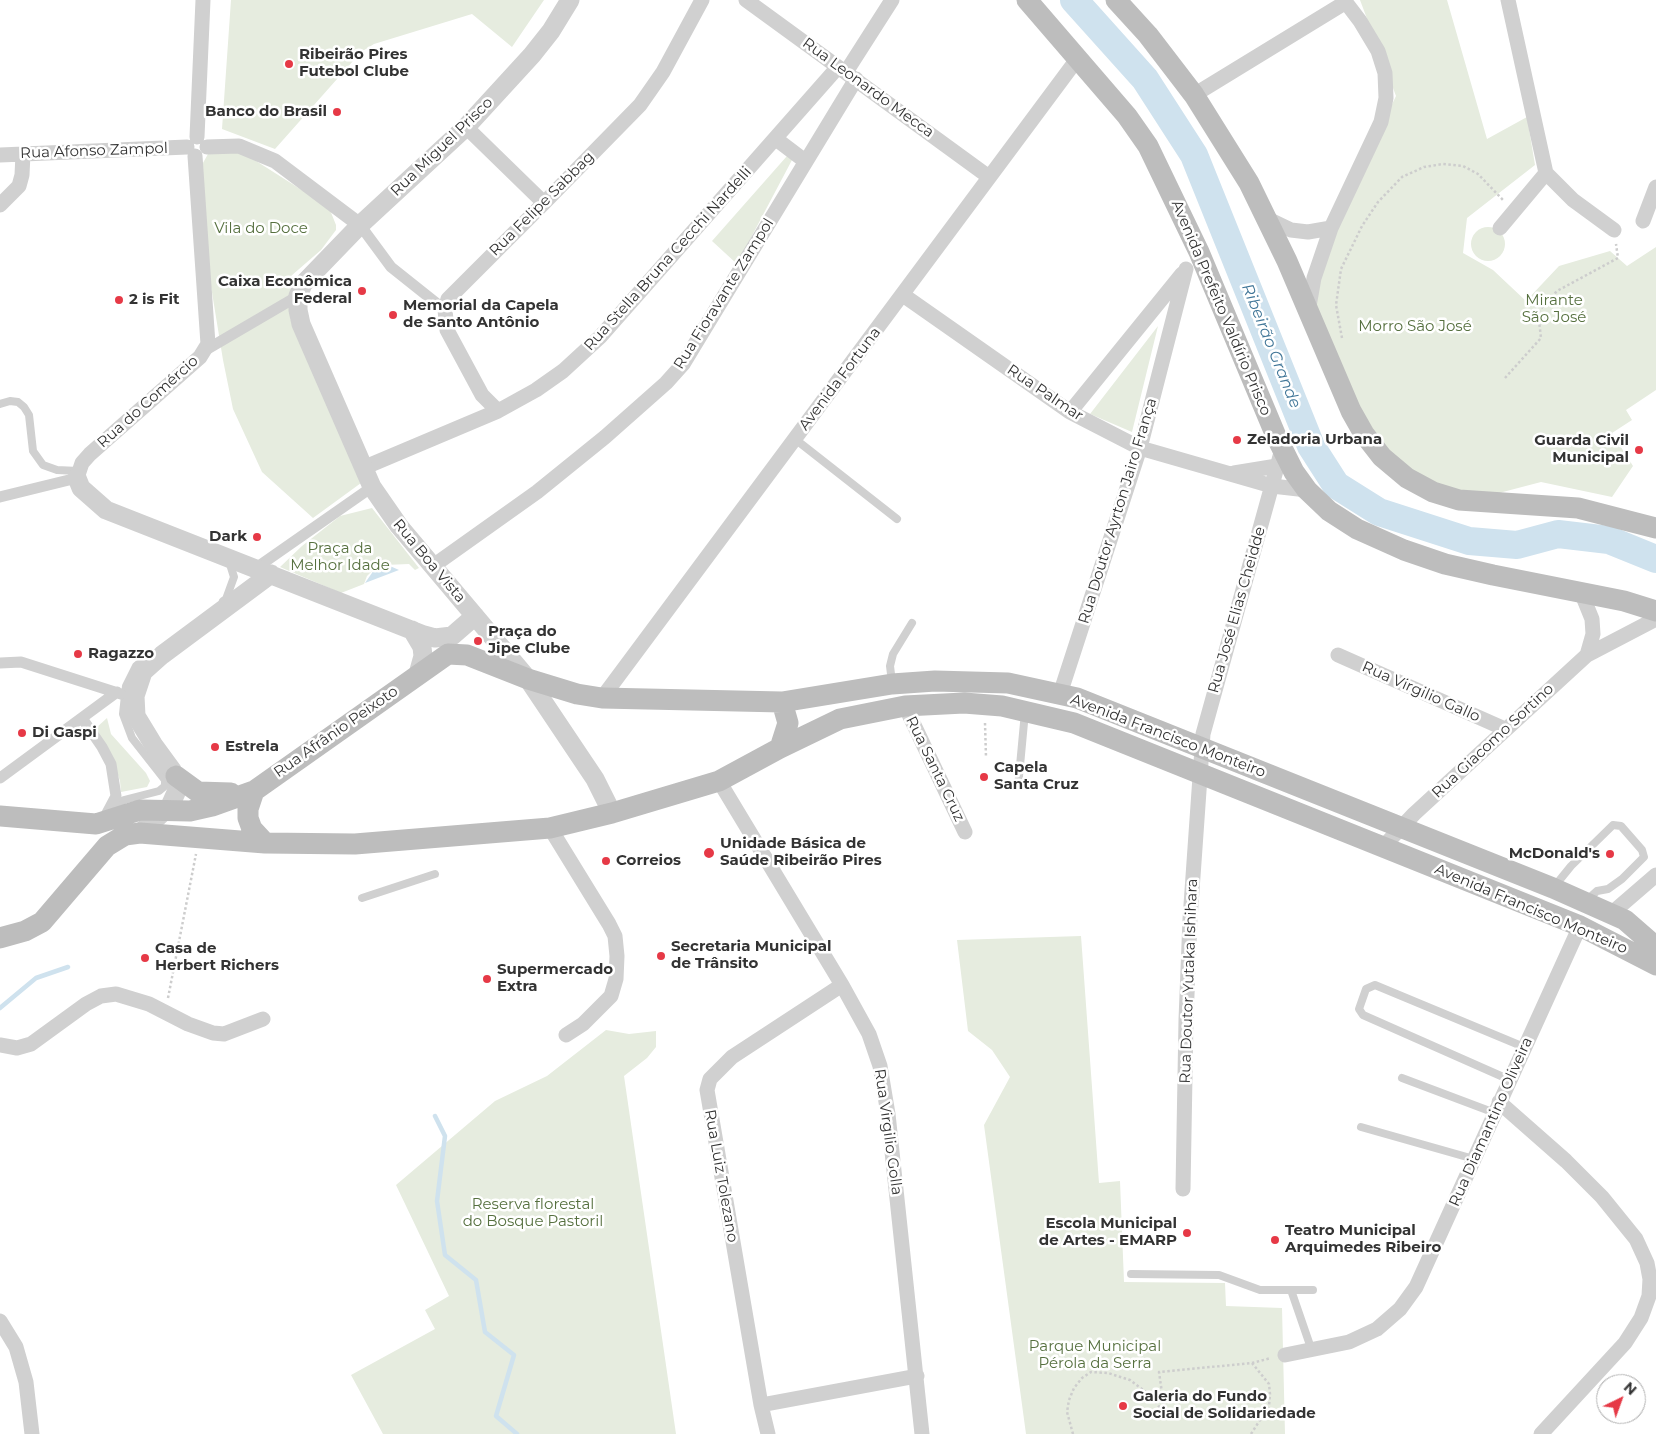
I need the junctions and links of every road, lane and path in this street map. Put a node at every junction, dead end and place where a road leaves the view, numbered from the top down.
1 (203, 0) edge
2 (570, 0) edge
3 (702, 0) edge
4 (746, 0) edge
5 (892, 0) edge
6 (1027, 0) edge
7 (1116, 0) edge
8 (1508, 0) edge
9 (1345, 1) edge
10 (1078, 58) junction
11 (847, 73) junction
12 (1194, 95) junction
13 (466, 127) junction
14 (776, 139) junction
15 (197, 147) junction
16 (23, 154) junction
17 (0, 155) edge
18 (805, 161) junction
19 (1546, 173) junction
20 (989, 177) junction
21 (1656, 187) edge
22 (544, 203) junction
23 (0, 205) edge
24 (1514, 212) junction
25 (1268, 219) junction
26 (1643, 221) dead end
27 (360, 226) junction
28 (1331, 228) junction
29 (1500, 228) dead end
30 (1614, 230) joint
31 (301, 290) junction
32 (903, 295) junction
33 (445, 310) junction
34 (1308, 314) junction
35 (1342, 338) dead end
36 (204, 351) junction
37 (1505, 378) dead end
38 (0, 404) edge
39 (498, 411) junction
40 (1070, 412) junction
41 (795, 439) junction
42 (1140, 448) junction
43 (1279, 457) junction
44 (363, 468) junction
45 (1230, 474) junction
46 (77, 475) junction
47 (1272, 486) junction
48 (372, 487) junction
49 (1307, 490) junction
50 (0, 497) edge
51 (897, 519) dead end
52 (1656, 528) edge
53 (229, 559) junction
54 (433, 566) junction
55 (264, 571) junction
56 (1581, 592) junction
57 (1656, 611) edge
58 (475, 616) junction
59 (1656, 619) edge
60 (912, 623) dead end
61 (412, 630) junction
62 (455, 653) joint
63 (1587, 654) junction
64 (1338, 655) dead end
65 (0, 663) edge
66 (418, 674) junction
67 (528, 679) junction
68 (892, 684) junction
69 (120, 694) junction
70 (1060, 694) junction
71 (602, 698) junction
72 (782, 702) junction
73 (984, 704) junction
74 (905, 706) junction
75 (1025, 710) junction
76 (82, 718) junction
77 (1505, 729) junction
78 (1202, 747) junction
79 (780, 748) junction
80 (986, 757) dead end
81 (1200, 773) junction
82 (176, 776) junction
83 (0, 778) edge
84 (719, 781) junction
85 (1018, 787) dead end
86 (250, 792) junction
87 (166, 810) junction
88 (4, 812) edge
89 (107, 812) junction
90 (612, 814) junction
91 (550, 828) junction
92 (1399, 828) junction
93 (965, 832) dead end
94 (140, 833) junction
95 (265, 843) junction
96 (1382, 848) junction
97 (196, 852) dead end
98 (435, 874) dead end
99 (1656, 875) edge
100 (1552, 888) junction
101 (362, 898) dead end
102 (1586, 902) junction
103 (1612, 913) junction
104 (1580, 926) junction
105 (0, 938) edge
106 (1656, 947) edge
107 (1656, 965) edge
108 (842, 985) junction
109 (166, 1012) junction
110 (263, 1019) dead end
111 (566, 1035) dead end
112 (0, 1045) edge
113 (1524, 1047) junction
114 (1402, 1078) dead end
115 (1510, 1080) junction
116 (1497, 1108) junction
117 (1361, 1127) dead end
118 (1474, 1159) junction
119 (1183, 1189) dead end
120 (1131, 1274) dead end
121 (1291, 1290) junction
122 (1313, 1290) dead end
123 (0, 1321) edge
124 (1312, 1351) junction
125 (1285, 1355) joint
126 (1252, 1363) junction
127 (916, 1376) junction
128 (761, 1405) junction
129 (1165, 1414) junction
130 (1146, 1417) dead end
131 (32, 1434) edge
132 (768, 1434) edge
133 (922, 1434) edge
134 (1073, 1434) edge
135 (1251, 1434) edge
136 (1541, 1434) edge

1 - 15 street
2 - 13 street, Rua Miguel Prisco
3 - 22 street, Rua Felipe Sabbag
4 - 11 street, Rua Leonardo Mecca
5 - 11 street
6 - 10 main road, Avenida Prefeito Valdírio Prisco
7 - 12 main road
8 - 19 street
9 - 12 street
9 - 28 street
10 - 20 street, Avenida Fortuna
10 - 43 main road, Avenida Prefeito Valdírio Prisco
11 - 14 street, Rua Stella Bruna Cecchi Nardelli
11 - 18 street, Rua Fioravante Zampol
11 - 20 street, Rua Leonardo Mecca
12 - 25 main road
13 - 22 street
13 - 27 street, Rua Miguel Prisco
14 - 18 street
14 - 39 street, Rua Stella Bruna Cecchi Nardelli
15 - 16 street, Rua Afonso Zampol
15 - 27 street, Rua Afonso Zampol
15 - 36 street
16 - 17 street, Rua Afonso Zampol
16 - 23 street
18 - 54 street, Rua Fioravante Zampol
19 - 24 street
19 - 30 street
20 - 32 street, Avenida Fortuna
21 - 26 street
22 - 33 street, Rua Felipe Sabbag
24 - 29 street
24 - 35 path
25 - 28 street
25 - 34 main road
27 - 31 street, Rua Miguel Prisco
27 - 33 street
28 - 34 street
30 - 37 path
31 - 36 street, Rua do Comércio
31 - 44 street, Rua Boa Vista
32 - 40 street, Rua Palmar
32 - 41 street, Avenida Fortuna
33 - 39 street
34 - 52 main road
36 - 46 street, Rua do Comércio
38 - 46 lane
39 - 44 street, Rua Stella Bruna Cecchi Nardelli
40 - 42 street, Rua Palmar
40 - 42 street, Rua Doutor Ayrton Jairo França
41 - 51 lane
41 - 71 street, Avenida Fortuna
42 - 45 street, Rua Palmar
42 - 70 street, Rua Doutor Ayrton Jairo França
43 - 45 street, Rua Palmar
43 - 47 street, Rua José Elias Cheidde
43 - 49 main road, Avenida Prefeito Valdírio Prisco
44 - 48 street, Rua Boa Vista
45 - 47 street, Rua Palmar
46 - 50 street
46 - 53 street
47 - 49 street, Rua Palmar
47 - 78 street, Rua José Elias Cheidde
48 - 54 street, Rua Boa Vista
48 - 55 street
49 - 56 main road, Avenida Prefeito Valdírio Prisco
53 - 55 street
53 - 69 lane
54 - 58 street, Rua Boa Vista
55 - 61 street
55 - 82 street
56 - 57 main road, Avenida Prefeito Valdírio Prisco
56 - 63 street
58 - 61 street
58 - 67 street, Rua Boa Vista
59 - 63 street, Rua Giacomo Sortino
60 - 68 lane
61 - 66 street
62 - 66 main road, Rua Afrânio Peixoto
62 - 67 main road, Avenida Francisco Monteiro
63 - 77 street, Rua Giacomo Sortino
64 - 77 street, Rua Virgilio Gallo
65 - 69 street
66 - 86 main road, Rua Afrânio Peixoto
67 - 71 main road, Avenida Francisco Monteiro
67 - 90 street, Rua Boa Vista
68 - 70 main road, Avenida Francisco Monteiro
68 - 72 main road, Avenida Francisco Monteiro
69 - 76 street
69 - 89 lane
70 - 78 main road, Avenida Francisco Monteiro
71 - 72 main road, Avenida Francisco Monteiro
72 - 79 main road
73 - 74 main road, Avenida Francisco Monteiro
73 - 75 main road, Avenida Francisco Monteiro
73 - 80 path
74 - 79 main road, Avenida Francisco Monteiro
74 - 93 street, Rua Santa Cruz
75 - 81 main road, Avenida Francisco Monteiro
75 - 85 lane
76 - 83 street
76 - 89 street
77 - 92 street, Rua Giacomo Sortino
78 - 81 street, Rua José Elias Cheidde
78 - 92 main road, Avenida Francisco Monteiro
79 - 84 main road, Avenida Francisco Monteiro
81 - 96 main road, Avenida Francisco Monteiro
81 - 119 street, Rua Doutor Yutaka Ishihara
82 - 86 main road
82 - 87 street
84 - 90 main road, Avenida Francisco Monteiro
84 - 108 street, Rua Virgilio Golla
86 - 87 main road, Rua Afrânio Peixoto
86 - 95 main road
87 - 88 main road, Rua Afrânio Peixoto
87 - 94 street
88 - 89 lane
90 - 91 main road, Avenida Francisco Monteiro
91 - 95 main road, Avenida Francisco Monteiro
91 - 111 street
92 - 96 street, Rua Giacomo Sortino
92 - 100 main road, Avenida Francisco Monteiro
94 - 95 main road, Avenida Francisco Monteiro
94 - 105 main road
96 - 104 main road, Avenida Francisco Monteiro
97 - 109 path
98 - 101 lane
99 - 103 street
100 - 102 main road, Avenida Francisco Monteiro
100 - 102 lane
102 - 103 main road, Avenida Francisco Monteiro
103 - 106 main road, Avenida Francisco Monteiro
104 - 107 main road, Avenida Francisco Monteiro
104 - 113 street, Rua Diamantino Oliveira
108 - 127 street, Rua Virgilio Golla
108 - 128 street, Rua Luiz Tolezano
109 - 110 street
109 - 112 street
113 - 115 street, Rua Diamantino Oliveira
113 - 115 lane
114 - 116 lane
115 - 116 street, Rua Diamantino Oliveira
116 - 118 street, Rua Diamantino Oliveira
116 - 136 street
117 - 118 lane
118 - 124 street, Rua Diamantino Oliveira
120 - 121 lane
121 - 122 lane
121 - 124 lane
123 - 131 street
124 - 125 street, Rua Diamantino Oliveira
125 - 126 path
126 - 129 path
126 - 135 path
127 - 128 street
127 - 133 street, Rua Virgilio Golla
128 - 132 street, Rua Luiz Tolezano
129 - 130 path
129 - 134 path

